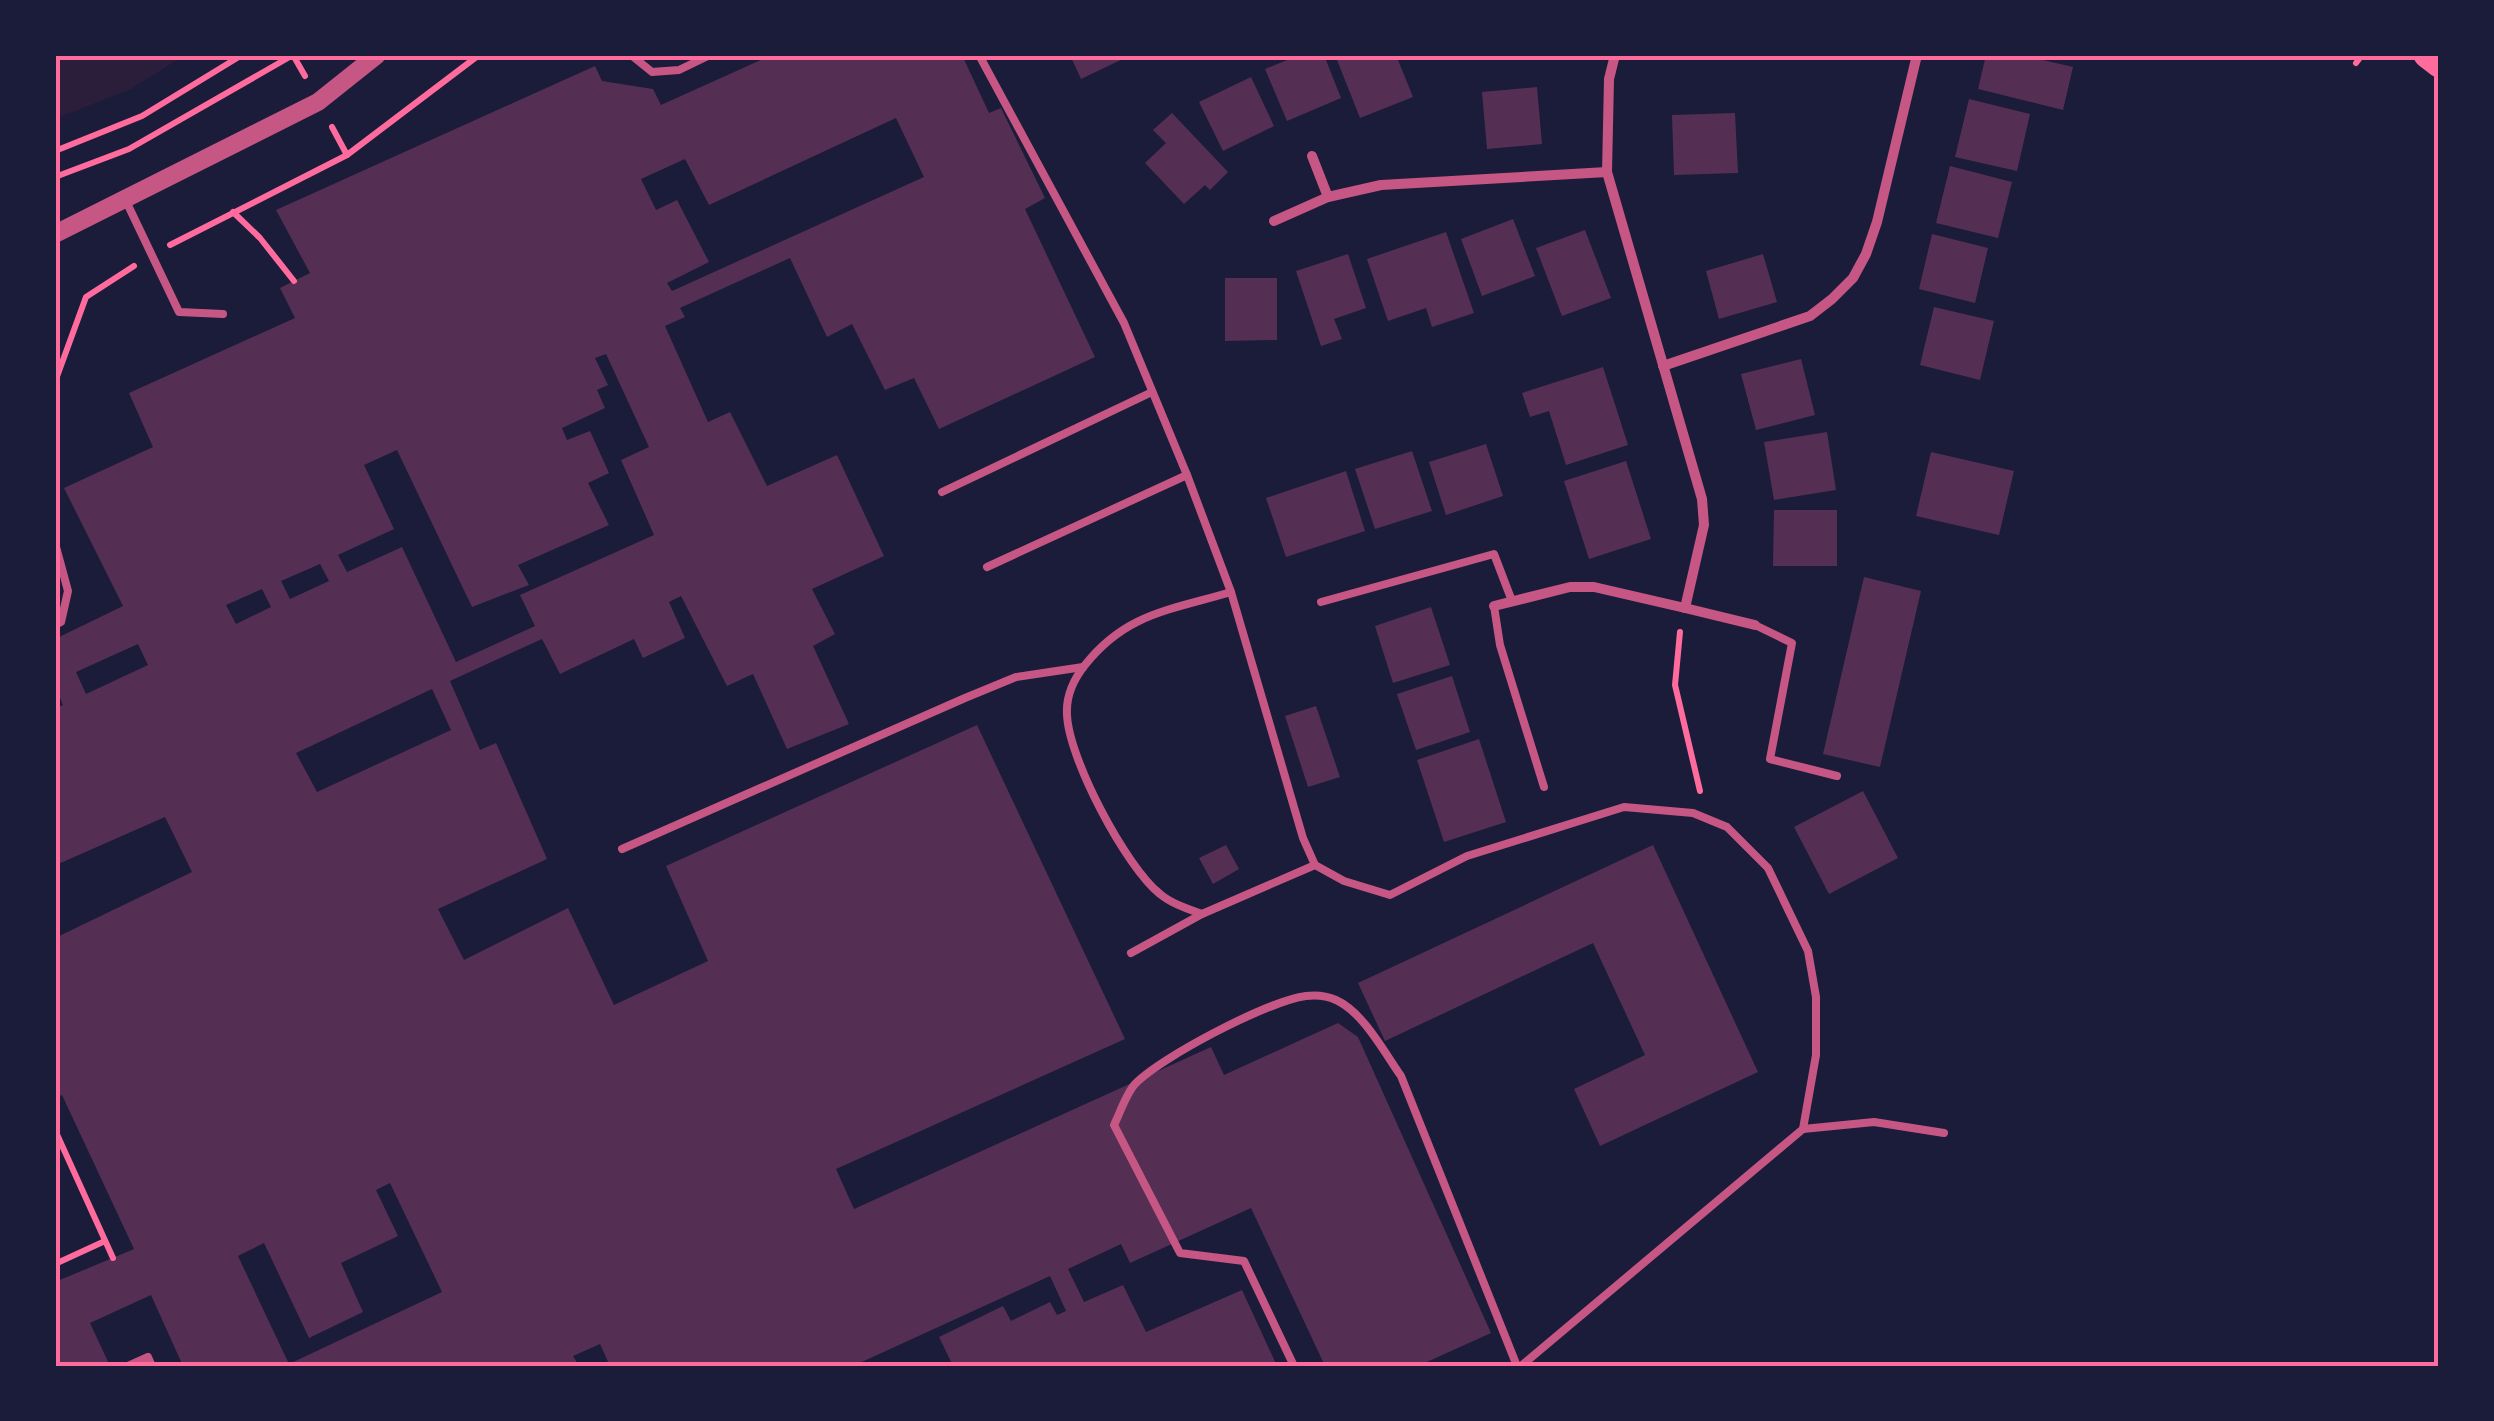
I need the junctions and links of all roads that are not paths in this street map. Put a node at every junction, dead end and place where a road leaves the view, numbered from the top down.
1 (376, 55) edge
2 (631, 55) edge
3 (710, 55) edge
4 (979, 55) edge
5 (1615, 55) edge
6 (1917, 55) edge
7 (2426, 55) edge
8 (2439, 65) edge
9 (1312, 156) dead end
10 (1606, 172) junction
11 (124, 197) junction
12 (1328, 197) junction
13 (1274, 220) dead end
14 (55, 234) edge
15 (223, 314) dead end
16 (1664, 366) junction
17 (1152, 392) junction
18 (1187, 475) junction
19 (942, 492) dead end
20 (55, 544) edge
21 (987, 567) dead end
22 (1230, 592) junction
23 (1512, 601) junction
24 (1321, 602) dead end
25 (1494, 606) joint
26 (1685, 608) junction
27 (55, 625) edge
28 (1755, 626) joint
29 (1083, 668) junction
30 (1837, 776) dead end
31 (1544, 787) dead end
32 (622, 849) dead end
33 (1315, 864) junction
34 (1202, 914) junction
35 (1131, 953) dead end
36 (1803, 1129) junction
37 (1944, 1133) dead end
38 (128, 1366) edge
39 (152, 1366) edge
40 (1294, 1366) edge
41 (1519, 1366) edge

1 - 11 street
2 - 3 lane
4 - 17 lane
5 - 10 street
6 - 16 street
7 - 8 main road
9 - 12 street
10 - 12 street
10 - 16 street
11 - 14 street
11 - 15 lane
12 - 13 street
16 - 26 street
17 - 18 lane
17 - 19 lane
18 - 21 lane
18 - 22 lane
20 - 27 lane
22 - 29 lane
22 - 33 lane
23 - 24 lane
23 - 25 street
23 - 26 street
25 - 31 lane
26 - 28 street
28 - 30 lane
29 - 32 lane
29 - 34 lane
33 - 34 lane
33 - 36 lane
34 - 35 lane
36 - 37 lane
36 - 41 lane
38 - 39 lane
40 - 41 lane

